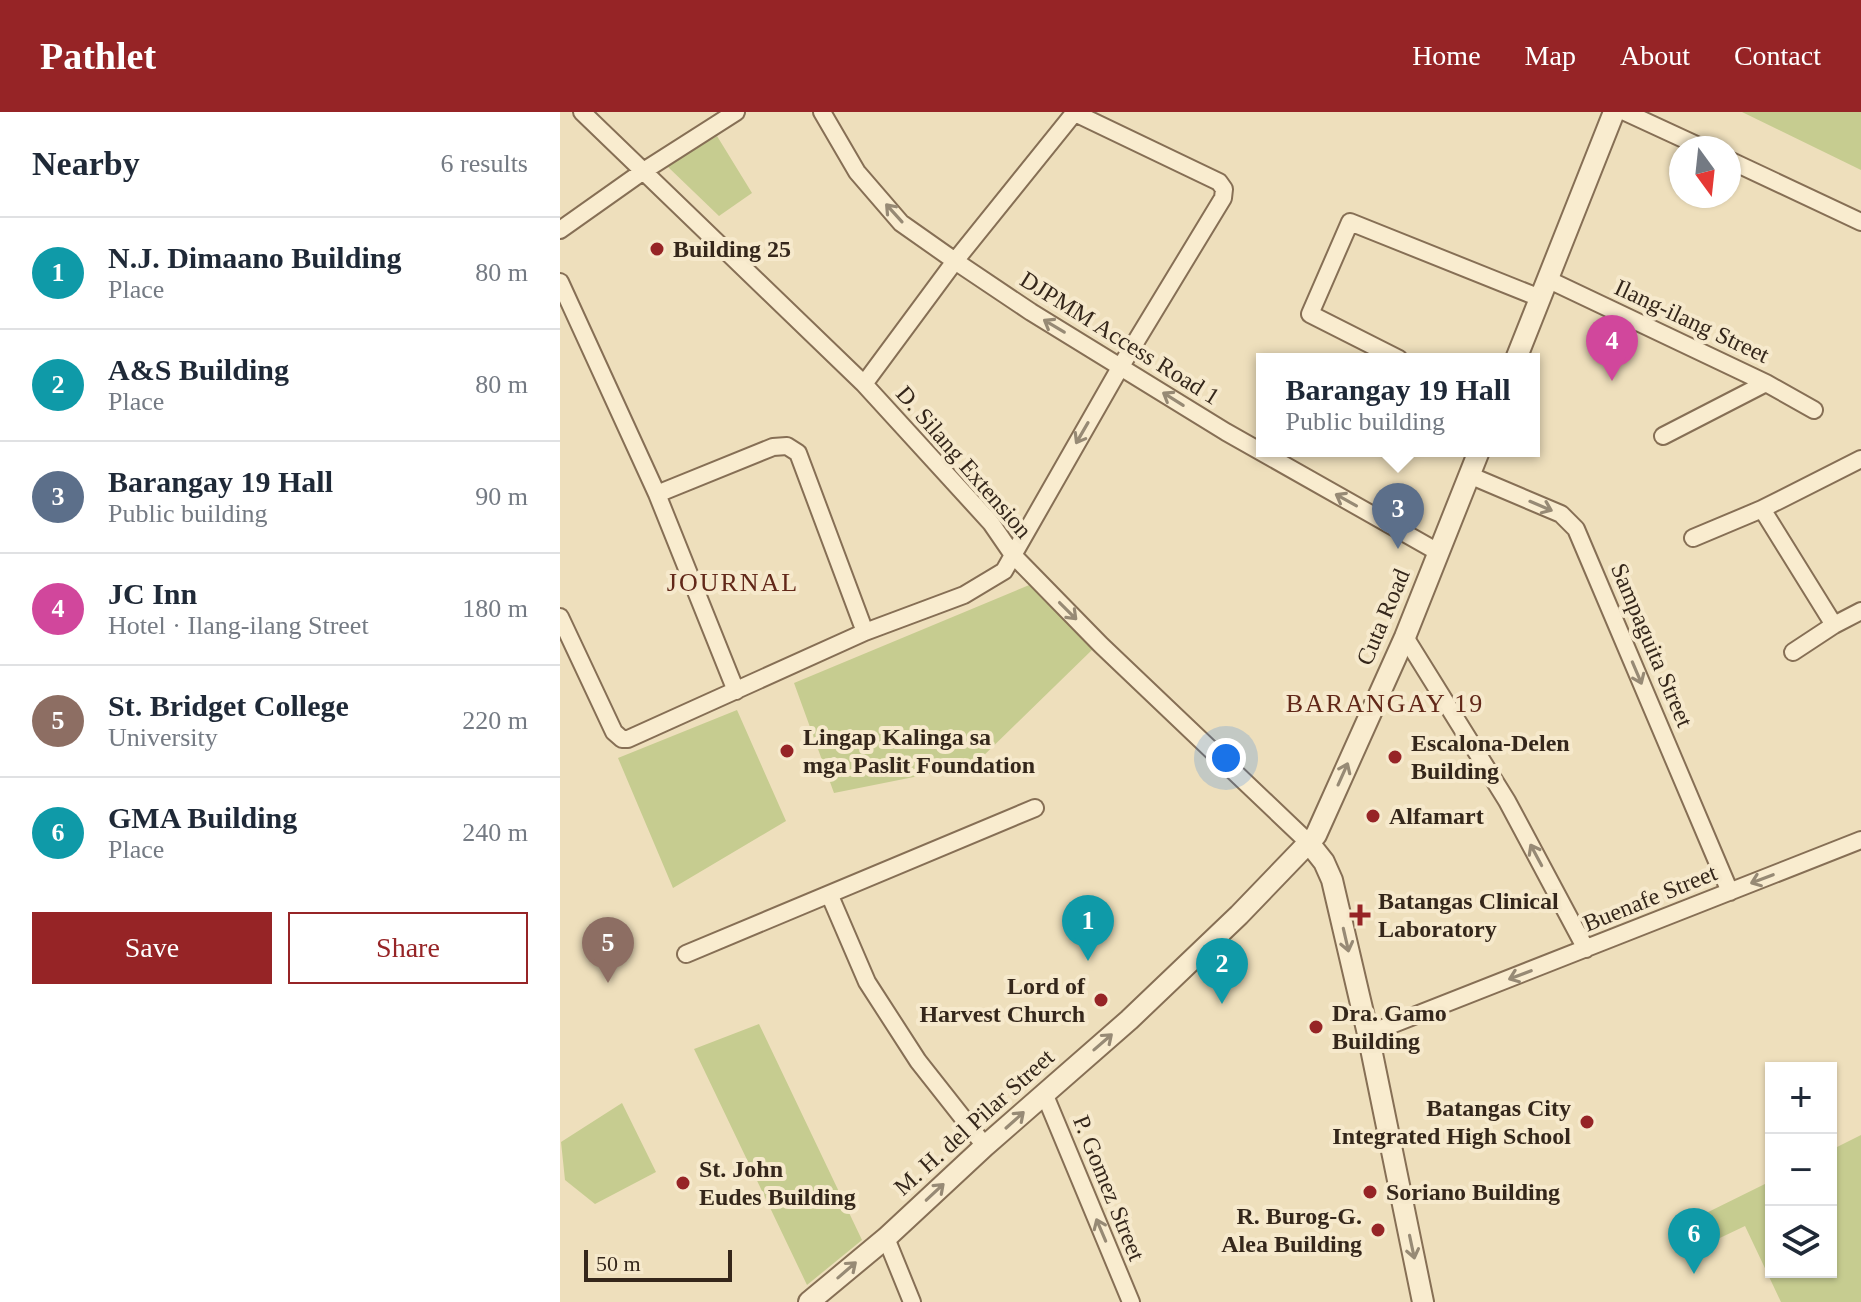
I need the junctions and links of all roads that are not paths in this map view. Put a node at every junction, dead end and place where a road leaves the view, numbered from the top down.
1 (582, 112) edge
2 (736, 112) edge
3 (822, 112) edge
4 (1075, 112) edge
5 (1614, 112) edge
6 (1625, 112) edge
7 (1677, 136) edge
8 (1741, 166) edge
9 (642, 172) junction
10 (1861, 222) edge
11 (560, 230) edge
12 (955, 261) junction
13 (560, 282) edge
14 (1543, 289) junction
15 (1387, 353) edge
16 (1518, 353) edge
17 (1121, 366) junction
18 (1766, 383) junction
19 (864, 384) junction
20 (1814, 410) dead end
21 (1663, 436) dead end
22 (1256, 449) edge
23 (1270, 457) edge
24 (1476, 457) edge
25 (1861, 459) edge
26 (1469, 475) junction
27 (657, 494) junction
28 (1762, 509) junction
29 (1693, 538) dead end
30 (1438, 552) junction
31 (1013, 555) junction
32 (1861, 611) edge
33 (560, 617) edge
34 (1834, 625) junction
35 (865, 632) junction
36 (1405, 637) junction
37 (1793, 652) dead end
38 (736, 691) junction
39 (1035, 808) dead end
40 (1861, 840) edge
41 (1309, 843) junction
42 (1730, 892) junction
43 (830, 896) junction
44 (1586, 949) junction
45 (686, 954) dead end
46 (1368, 1034) junction
47 (1044, 1093) junction
48 (985, 1146) junction
49 (886, 1238) junction
50 (809, 1302) edge
51 (912, 1302) edge
52 (1131, 1302) edge
53 (1423, 1302) edge

1 - 9 street, D. Silang Extension
2 - 9 street
12 -> 3 street, DJPMM Access Road 1
4 - 12 street
4 - 17 street
5 - 14 street
6 - 7 street
8 - 10 street
9 - 11 street
9 - 19 street, D. Silang Extension
17 -> 12 street, DJPMM Access Road 1
12 - 19 street
13 - 27 street
14 - 15 street, Ilang-ilang Street
14 - 16 street
14 - 18 street, Ilang-ilang Street
22 -> 17 street, DJPMM Access Road 1
17 -> 31 street
18 - 20 street, Ilang-ilang Street
18 - 21 street
19 - 31 street, D. Silang Extension
30 -> 23 street, DJPMM Access Road 1
24 - 26 street, Cuta Road
25 - 28 street
26 - 30 street, Cuta Road
26 -> 42 street, Sampaguita Street
27 - 35 street
27 - 38 street
28 - 29 street
28 - 34 street
30 - 36 street, Cuta Road
31 - 35 street
31 -> 41 street, D. Silang Extension
32 - 34 street
33 - 38 street
34 - 37 street
35 - 38 street
41 -> 36 street, Cuta Road
44 -> 36 street
39 - 43 street
40 -> 42 street, Buenafe Street
41 -> 46 street
47 -> 41 street, M. H. del Pilar Street
42 - 44 street, Buenafe Street
43 - 45 street
43 - 48 street
44 -> 46 street, Buenafe Street
46 -> 53 street
48 -> 47 street, M. H. del Pilar Street
52 -> 47 street, P. Gomez Street
49 -> 48 street, M. H. del Pilar Street
50 -> 49 street, M. H. del Pilar Street
49 - 51 street

